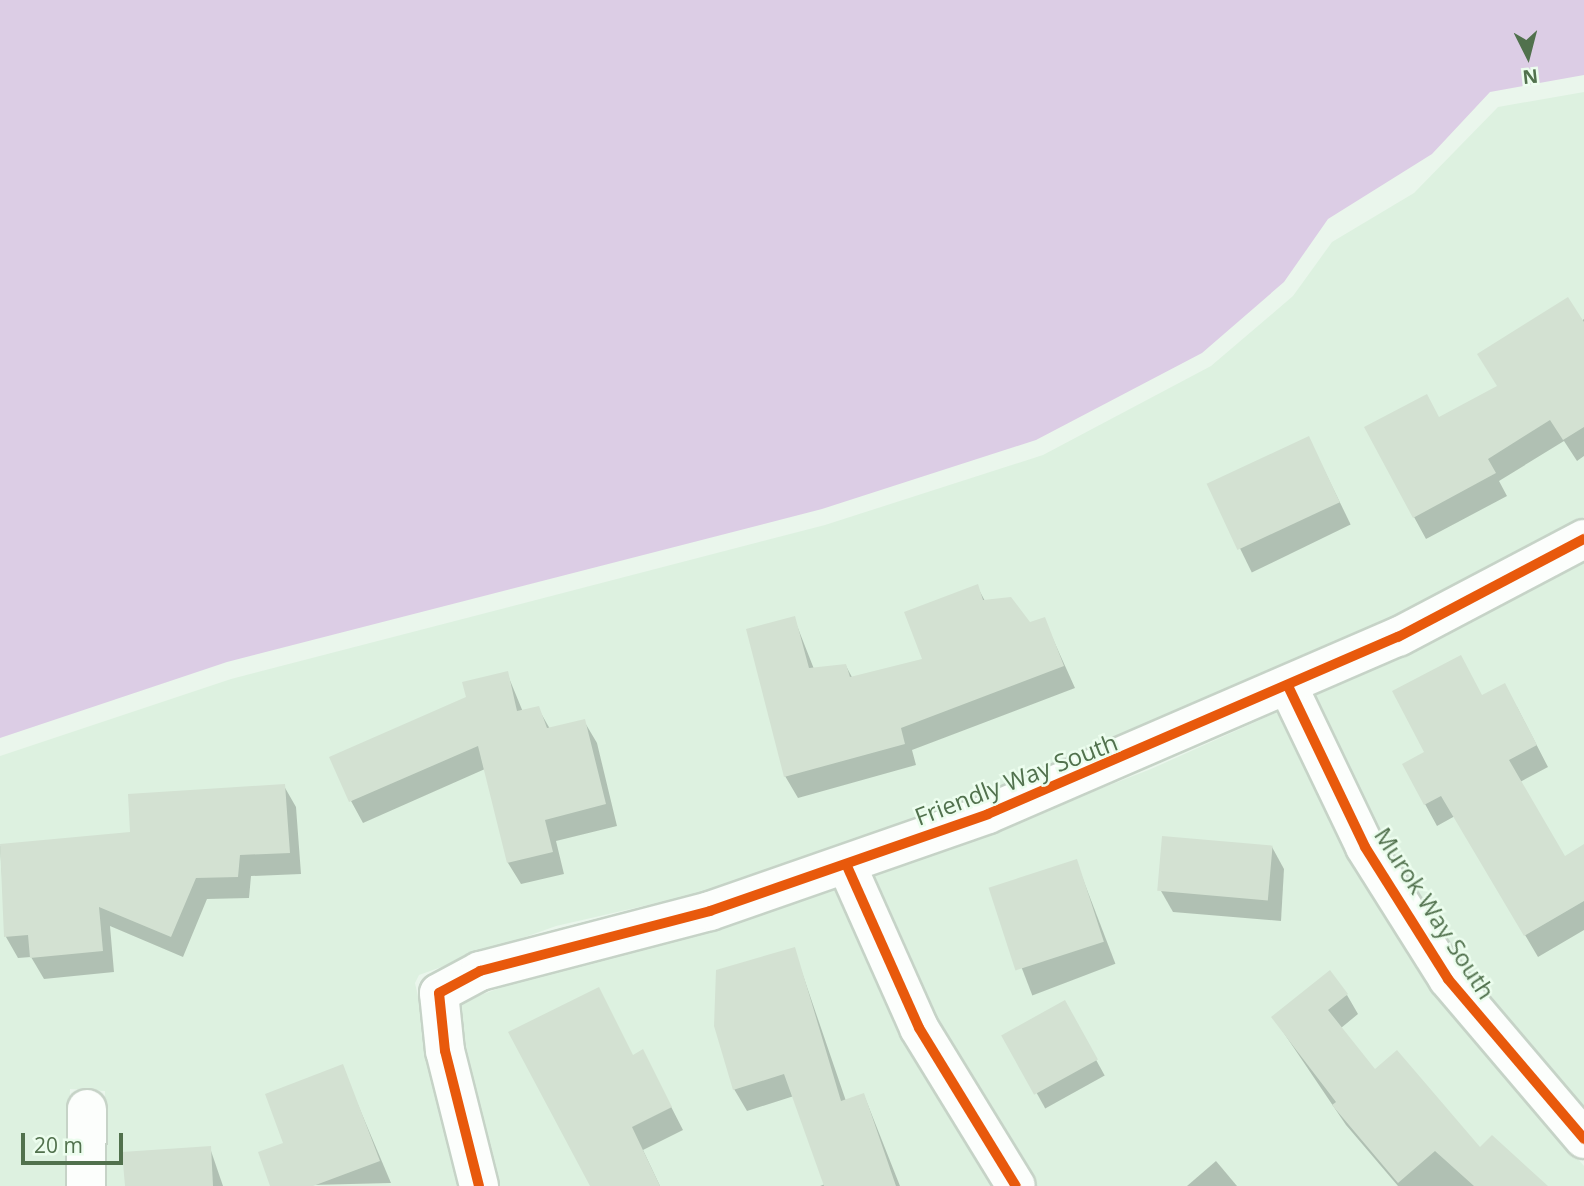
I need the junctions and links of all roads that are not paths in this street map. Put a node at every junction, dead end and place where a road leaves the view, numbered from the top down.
1 (1584, 539) edge
2 (1288, 686) junction
3 (847, 866) junction
4 (87, 1110) dead end
5 (1584, 1139) edge
6 (86, 1186) edge
7 (479, 1186) edge
8 (1016, 1186) edge

1 - 2 street, Friendly Way South
2 - 3 street, Friendly Way South
2 - 5 street, Murok Way South
3 - 7 street, Friendly Way South
3 - 8 street
4 - 6 street

